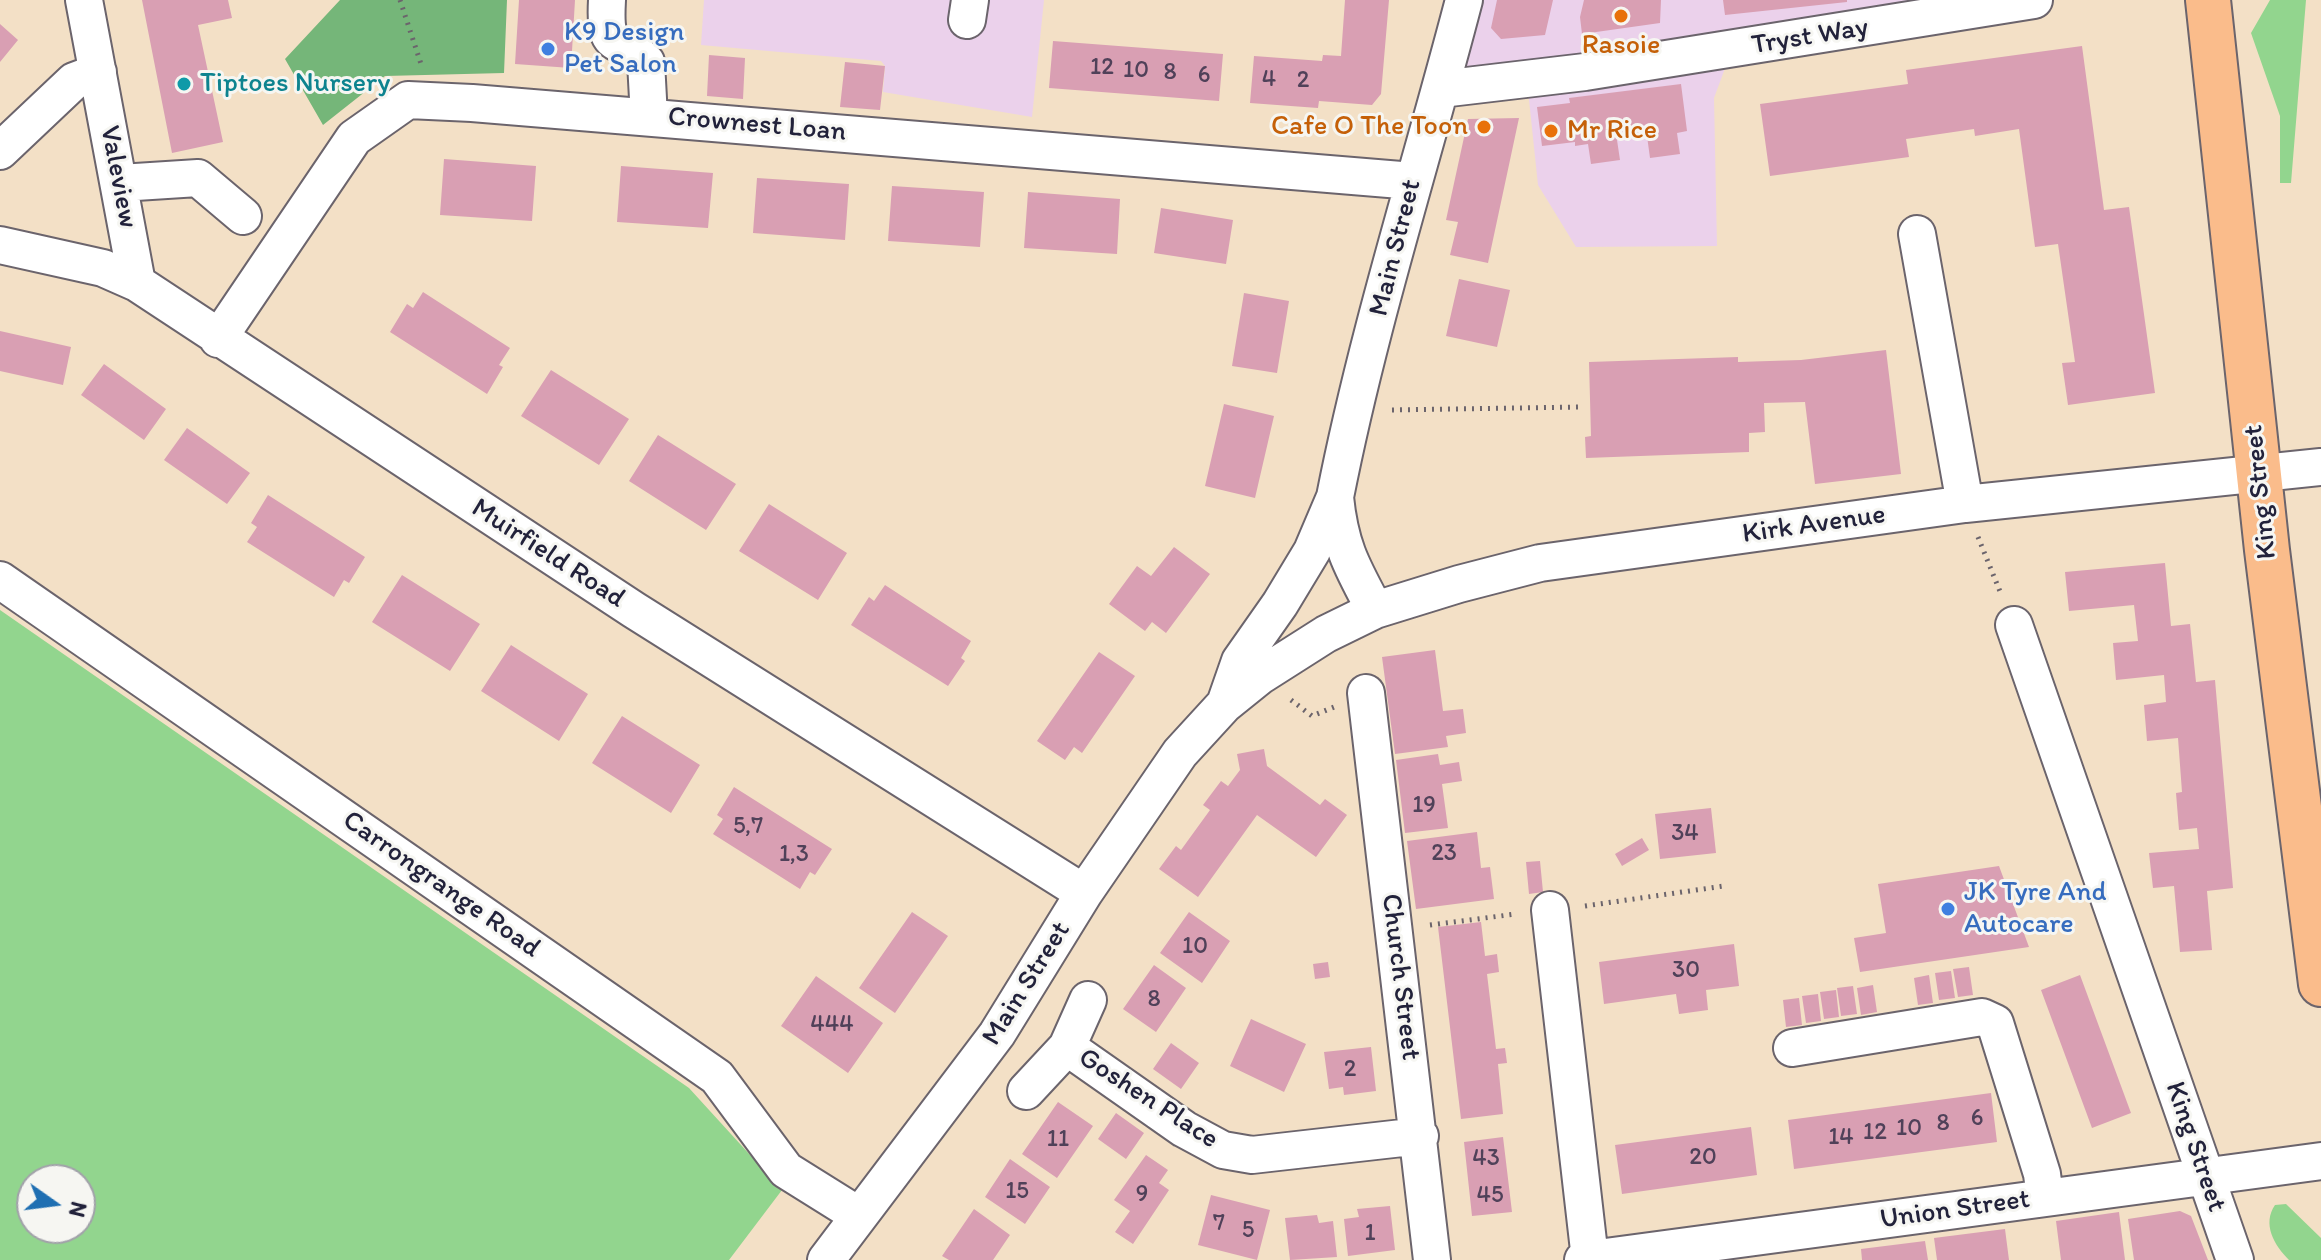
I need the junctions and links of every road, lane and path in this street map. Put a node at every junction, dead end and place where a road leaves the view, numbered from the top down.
1 (84, 0) edge
2 (400, 0) edge
3 (607, 0) edge
4 (1464, 0) edge
5 (2034, 0) edge
6 (2208, 0) edge
7 (1889, 12) edge
8 (98, 72) junction
9 (1441, 89) junction
10 (432, 101) junction
11 (649, 117) junction
12 (0, 151) edge
13 (1413, 181) junction
14 (120, 183) junction
15 (243, 216) dead end
16 (1917, 234) dead end
17 (0, 245) edge
18 (137, 283) junction
19 (218, 339) junction
20 (1580, 407) dead end
21 (1355, 410) junction
22 (2321, 467) edge
23 (2259, 475) junction
24 (1335, 497) junction
25 (1965, 504) junction
26 (0, 580) edge
27 (1375, 610) junction
28 (2014, 625) joint
29 (1366, 693) dead end
30 (1224, 705) junction
31 (2308, 782) edge
32 (1084, 893) junction
33 (1550, 910) dead end
34 (2321, 984) edge
35 (1088, 1000) dead end
36 (1067, 1047) junction
37 (1792, 1048) dead end
38 (1026, 1091) dead end
39 (1420, 1136) junction
40 (2321, 1161) edge
41 (2205, 1177) junction
42 (2045, 1198) junction
43 (858, 1215) junction
44 (1590, 1259) edge
45 (826, 1260) edge
46 (1432, 1260) edge
47 (1583, 1260) edge
48 (2235, 1260) edge

1 - 8 street, Valeview
2 - 10 path
3 - 11 street
4 - 9 street, Main Street
5 - 7 street, Tryst Way
6 - 23 main road, King Street
7 - 9 street, Tryst Way
8 - 12 street
8 - 14 street, Valeview
9 - 13 street, Main Street
10 - 11 street, Crownest Loan
10 - 19 street, Crownest Loan
11 - 13 street, Crownest Loan
13 - 21 street, Main Street
14 - 15 street
14 - 18 street, Valeview
16 - 25 street
17 - 18 street, Muirfield Road
18 - 19 street, Muirfield Road
19 - 32 street, Muirfield Road
20 - 21 path
21 - 24 street, Main Street
22 - 23 street, Kirk Avenue
23 - 25 street, Kirk Avenue
23 - 31 main road, King Street
24 - 27 street, Main Street
24 - 30 street, Main Street
25 - 27 street, Kirk Avenue
25 - 28 path
26 - 43 street, Carrongrange Road
27 - 30 street, Main Street
28 - 41 street, King Street
29 - 39 street, Church Street
30 - 32 street, Main Street
31 - 34 main road, King Street
32 - 43 street, Main Street
33 - 44 street
35 - 36 street, Goshen Place
36 - 38 street, Goshen Place
36 - 39 street, Goshen Place
37 - 42 street
39 - 46 street, Church Street
40 - 41 street, Union Street
41 - 42 street, Union Street
41 - 48 street, King Street
42 - 44 street, Union Street
43 - 45 street, Main Street
44 - 47 street, Union Street

